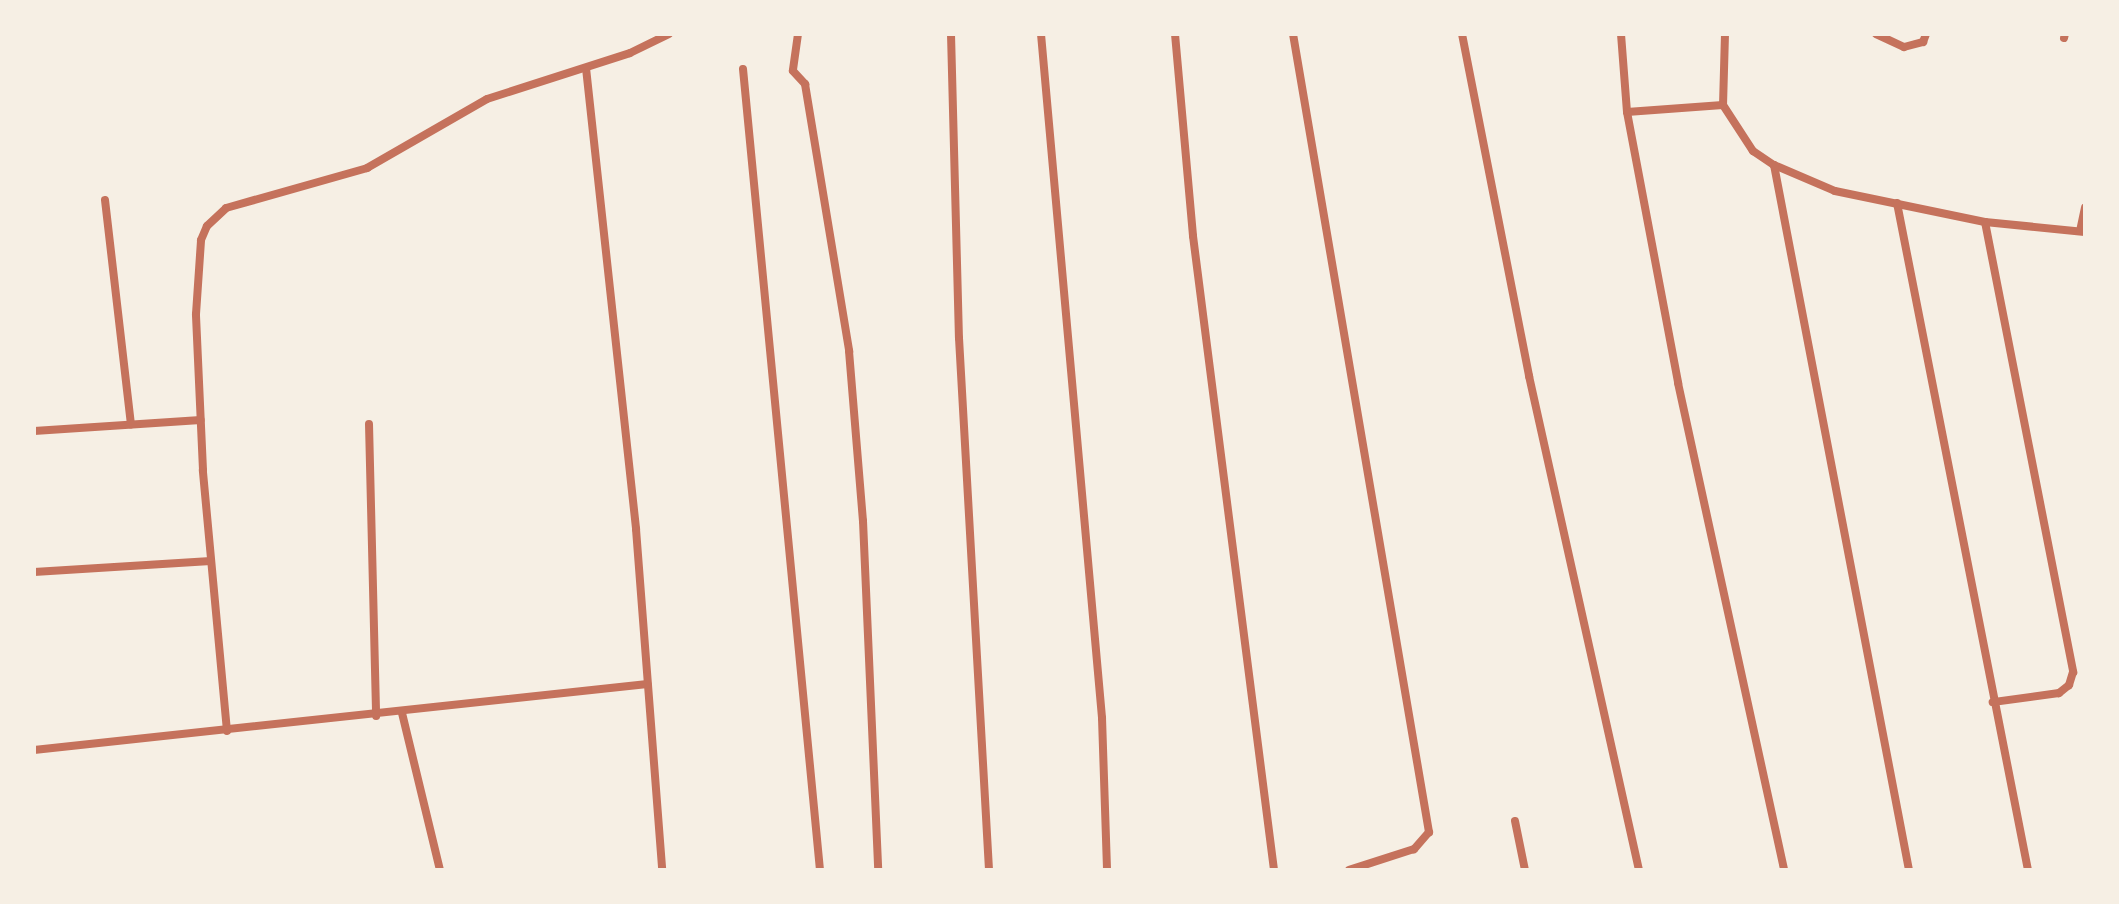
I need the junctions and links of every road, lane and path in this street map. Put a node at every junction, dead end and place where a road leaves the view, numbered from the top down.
1 (669, 34) edge
2 (798, 34) edge
3 (951, 34) edge
4 (1041, 34) edge
5 (1175, 34) edge
6 (1293, 34) edge
7 (1462, 34) edge
8 (1621, 34) edge
9 (1725, 34) edge
10 (1876, 34) edge
11 (1926, 34) edge
12 (586, 68) junction
13 (743, 69) dead end
14 (1723, 105) junction
15 (1627, 112) junction
16 (1774, 165) junction
17 (105, 200) dead end
18 (1897, 203) junction
19 (2085, 208) edge
20 (1985, 222) junction
21 (2082, 232) edge
22 (201, 420) junction
23 (131, 424) junction
24 (369, 424) dead end
25 (34, 431) edge
26 (211, 561) junction
27 (34, 572) edge
28 (647, 684) junction
29 (1993, 702) junction
30 (402, 713) junction
31 (376, 716) junction
32 (227, 731) junction
33 (34, 750) edge
34 (1515, 821) dead end
35 (1345, 869) edge
36 (440, 870) edge
37 (662, 870) edge
38 (820, 870) edge
39 (878, 870) edge
40 (989, 870) edge
41 (1107, 870) edge
42 (1274, 870) edge
43 (1525, 870) edge
44 (1639, 870) edge
45 (1784, 870) edge
46 (1909, 870) edge
47 (2028, 870) edge

1 - 12 street
2 - 39 street
3 - 40 street
4 - 41 street
5 - 42 street
6 - 35 street
7 - 44 street
8 - 15 street
9 - 14 street
10 - 11 street
12 - 22 street
12 - 28 street
13 - 38 street
14 - 15 street
14 - 16 street
15 - 45 street
16 - 18 street
16 - 46 street
17 - 23 street
18 - 20 street
18 - 29 street
19 - 21 street
20 - 21 street
20 - 29 street
22 - 23 street
22 - 26 street
23 - 25 street
24 - 31 street
26 - 27 street
26 - 32 street
28 - 30 street
28 - 37 street
29 - 47 street
30 - 31 street
30 - 36 street
31 - 32 street
32 - 33 street
34 - 43 street

